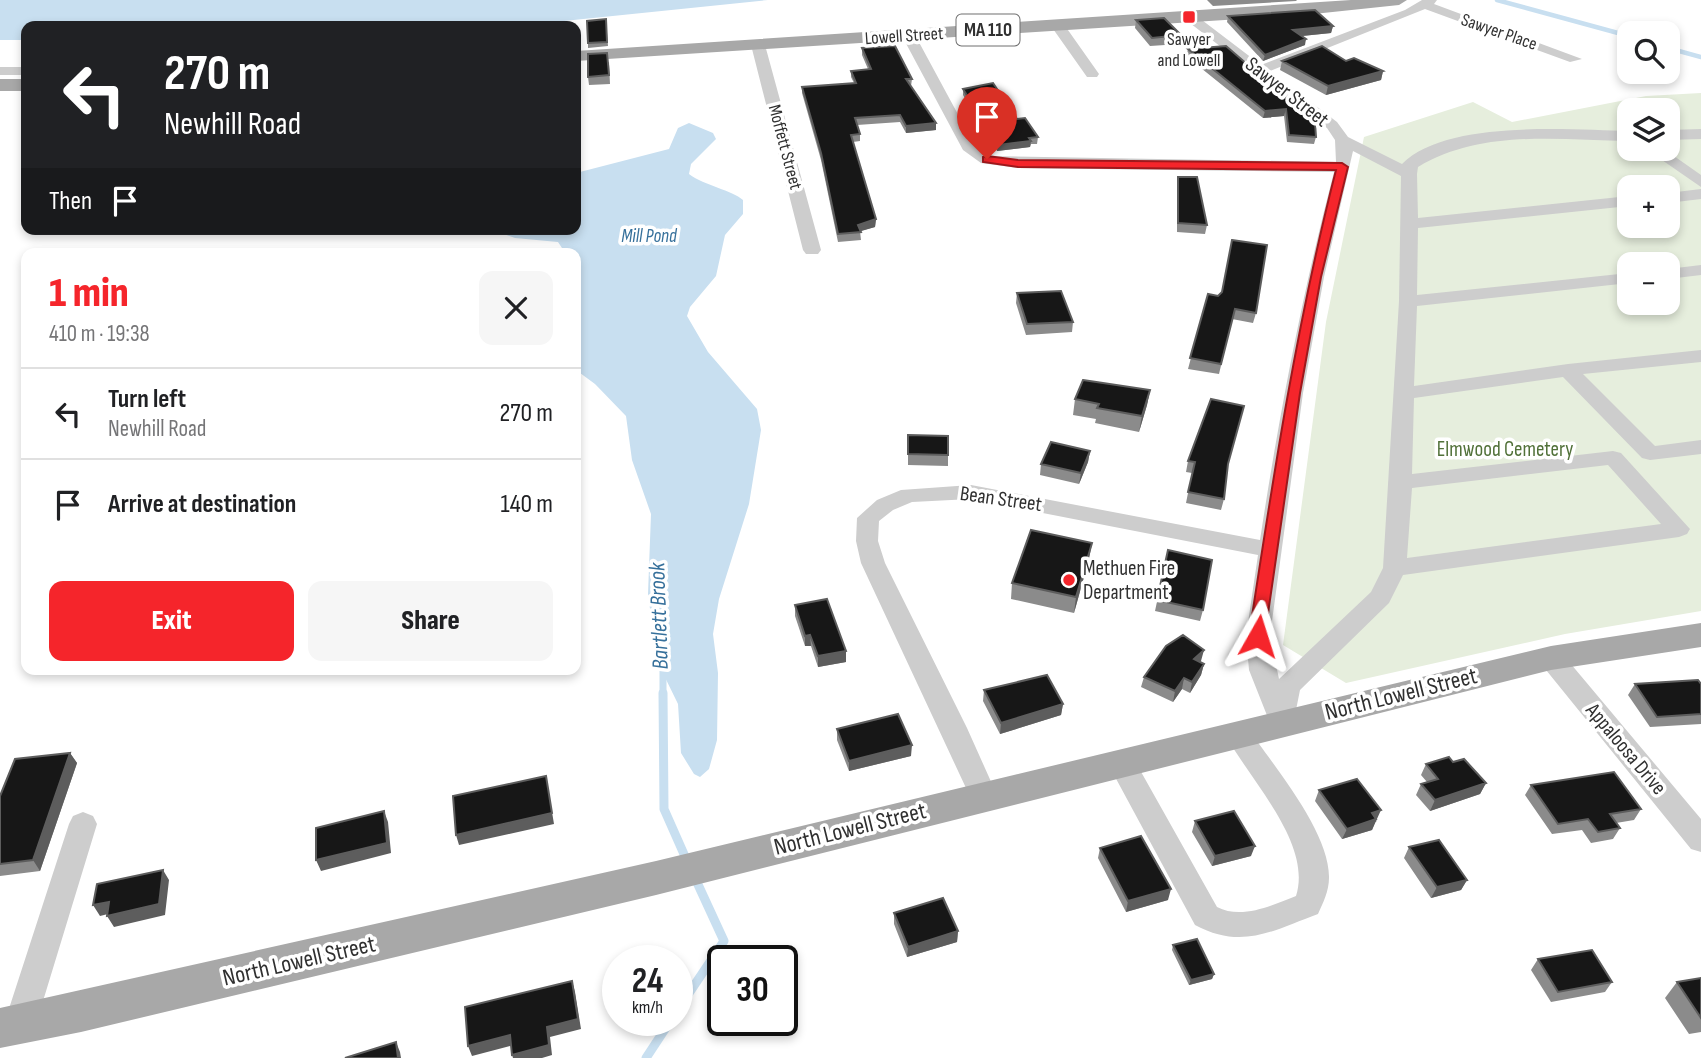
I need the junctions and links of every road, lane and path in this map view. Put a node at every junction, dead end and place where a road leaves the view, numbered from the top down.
1 (1399, 0) edge
2 (1427, 2) edge
3 (1189, 17) junction
4 (1058, 26) junction
5 (909, 36) junction
6 (758, 45) junction
7 (1324, 46) junction
8 (581, 56) edge
9 (1348, 57) edge
10 (1575, 59) dead end
11 (1260, 70) junction
12 (0, 71) edge
13 (21, 71) edge
14 (1092, 74) dead end
15 (0, 85) edge
16 (21, 85) edge
17 (1701, 134) edge
18 (1680, 135) edge
19 (1617, 136) edge
20 (1343, 140) junction
21 (1672, 161) edge
22 (1342, 167) junction
23 (1409, 174) junction
24 (1701, 181) edge
25 (1701, 194) edge
26 (1680, 197) edge
27 (1617, 202) edge
28 (1410, 224) junction
29 (812, 250) dead end
30 (1701, 270) edge
31 (1680, 273) edge
32 (1617, 279) edge
33 (1408, 301) junction
34 (1701, 356) edge
35 (1568, 370) junction
36 (1404, 393) junction
37 (1701, 447) edge
38 (1650, 453) junction
39 (1613, 458) junction
40 (1401, 482) junction
41 (1271, 550) junction
42 (1395, 568) junction
43 (1701, 635) edge
44 (1551, 658) junction
45 (1283, 723) junction
46 (1238, 734) junction
47 (1121, 762) junction
48 (983, 795) junction
49 (83, 824) dead end
50 (1701, 840) edge
51 (10, 1026) edge

1 - 3 main road, Lowell Street / MA 110
2 - 7 street
2 - 10 street, Sawyer Place
3 - 4 main road, Lowell Street / MA 110
3 - 11 street, Sawyer Street
4 - 5 main road, Lowell Street / MA 110
4 - 14 street
5 - 6 main road, Lowell Street / MA 110
5 - 22 street
6 - 8 main road, Lowell Street / MA 110
6 - 29 street, Moffett Street
7 - 9 street
7 - 11 street
11 - 20 street, Sawyer Street
12 - 13 street
15 - 16 main road
17 - 18 street
19 - 23 street
20 - 22 street, Sawyer Street
20 - 23 street
21 - 24 street
22 - 41 street, Sawyer Street
23 - 28 street
25 - 26 street
27 - 28 street
28 - 33 street
30 - 31 street
32 - 33 street
33 - 36 street
34 - 35 street
35 - 36 street
35 - 38 street
36 - 40 street
37 - 38 street
38 - 39 street
39 - 40 street
39 - 42 street
40 - 42 street
41 - 45 street, Sawyer Street
41 - 48 street, Bean Street
42 - 45 street
43 - 44 main road, North Lowell Street
44 - 45 main road, North Lowell Street
44 - 50 street, Appaloosa Drive
45 - 46 main road, North Lowell Street
46 - 47 main road, North Lowell Street
46 - 47 street
47 - 48 main road, North Lowell Street
48 - 51 main road, North Lowell Street
49 - 51 street

